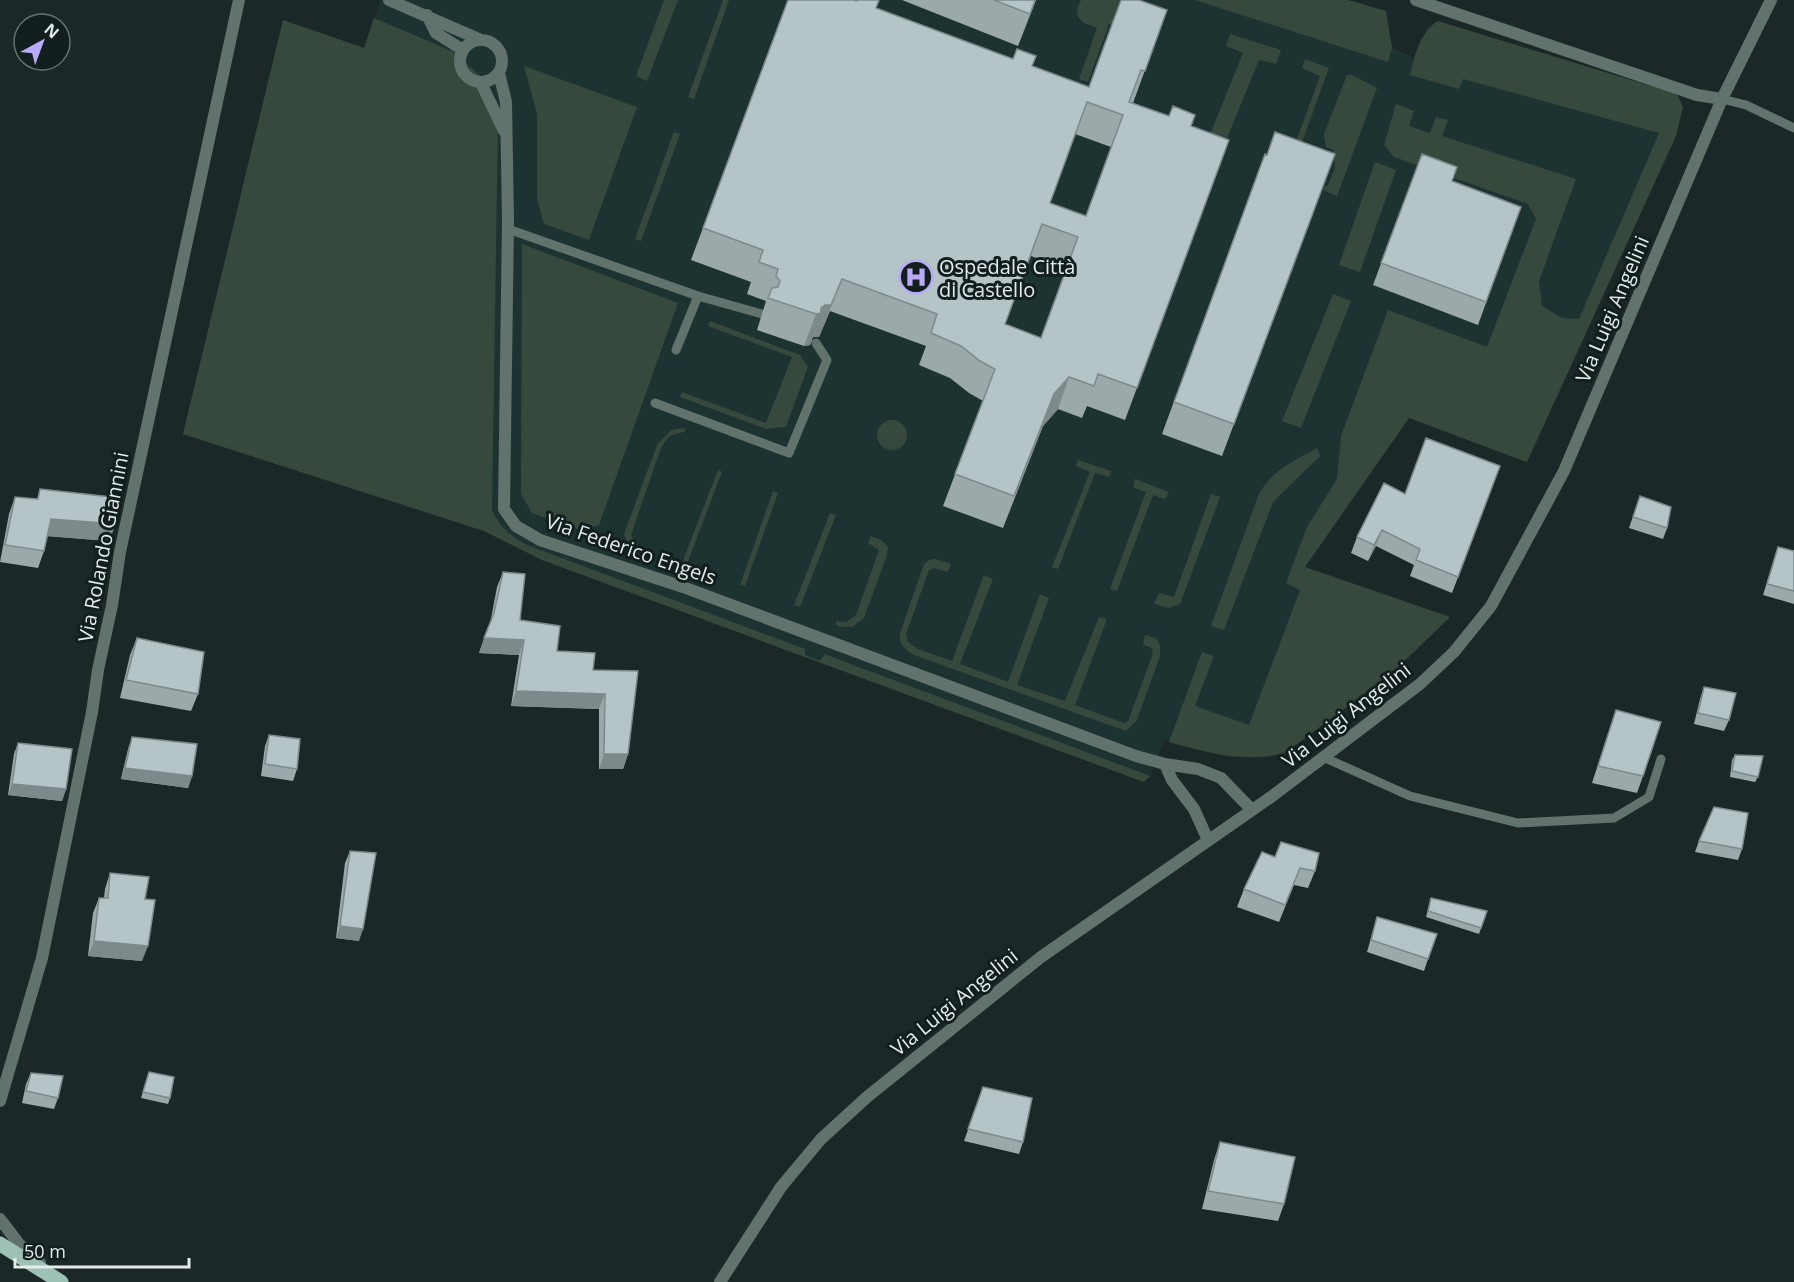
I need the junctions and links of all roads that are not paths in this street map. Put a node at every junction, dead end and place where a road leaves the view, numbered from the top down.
1 (239, 0) edge
2 (389, 0) edge
3 (1416, 0) edge
4 (1771, 0) edge
5 (427, 15) junction
6 (482, 40) junction
7 (463, 50) junction
8 (499, 73) junction
9 (481, 82) junction
10 (1722, 99) junction
11 (1794, 128) edge
12 (506, 135) junction
13 (508, 229) junction
14 (698, 296) junction
15 (762, 314) dead end
16 (816, 343) edge
17 (676, 350) dead end
18 (655, 403) dead end
19 (1323, 757) junction
20 (1661, 759) dead end
21 (1165, 764) junction
22 (1252, 810) junction
23 (1208, 840) junction
24 (0, 1101) edge
25 (0, 1219) edge
26 (0, 1244) edge
27 (63, 1282) edge
28 (720, 1282) edge

1 - 24 street, Via Rolando Giannini
2 - 5 street
3 - 10 street
4 - 10 street, Via Luigi Angelini
5 - 6 street
5 - 7 street
6 - 7 street
6 - 8 street
7 - 9 street
8 - 9 street
8 - 12 street, Via Federico Engels
9 - 12 street
10 - 11 lane
10 - 19 street, Via Luigi Angelini
12 - 13 street, Via Federico Engels
13 - 14 lane
13 - 21 street, Via Federico Engels
14 - 15 lane
14 - 17 lane
16 - 18 lane
19 - 20 lane
19 - 22 street, Via Luigi Angelini
21 - 22 street, Via Federico Engels
21 - 23 street
22 - 23 street, Via Luigi Angelini
23 - 28 street, Via Luigi Angelini
25 - 27 street
26 - 27 main road

